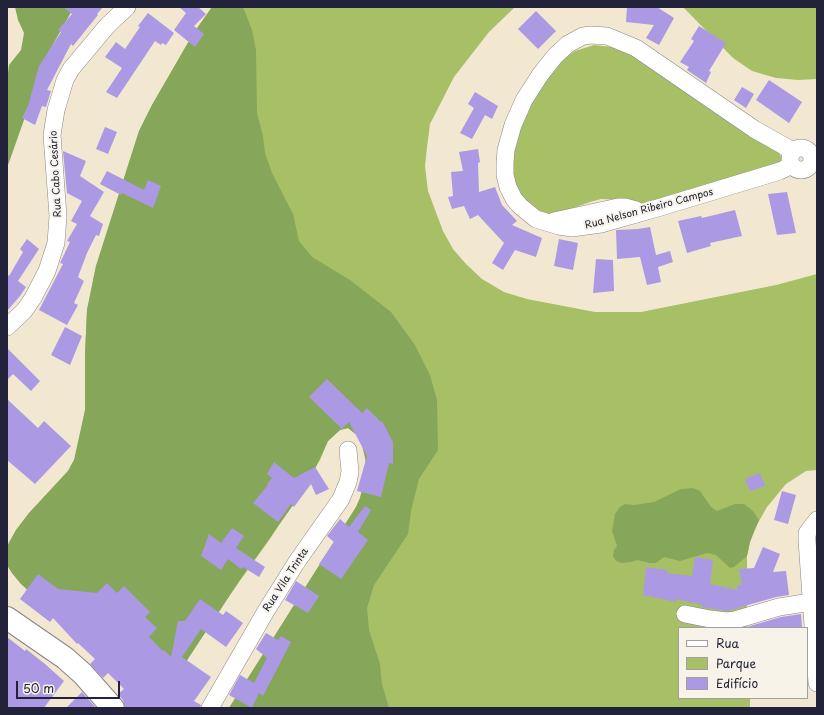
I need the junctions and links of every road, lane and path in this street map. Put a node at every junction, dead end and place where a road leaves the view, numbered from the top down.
1 (127, 7) edge
2 (807, 157) edge
3 (7, 327) edge
4 (348, 450) dead end
5 (817, 520) edge
6 (813, 562) edge
7 (811, 602) junction
8 (685, 614) dead end
9 (7, 618) edge
10 (817, 683) edge
11 (113, 708) edge
12 (210, 708) edge

1 - 3 street, Rua Cabo Cesário
2 - 2 street, Rua Nelson Ribeiro Campos
4 - 12 street, Rua Vila Trinta
5 - 6 street
6 - 7 street
7 - 8 street
7 - 10 street
9 - 11 main road

